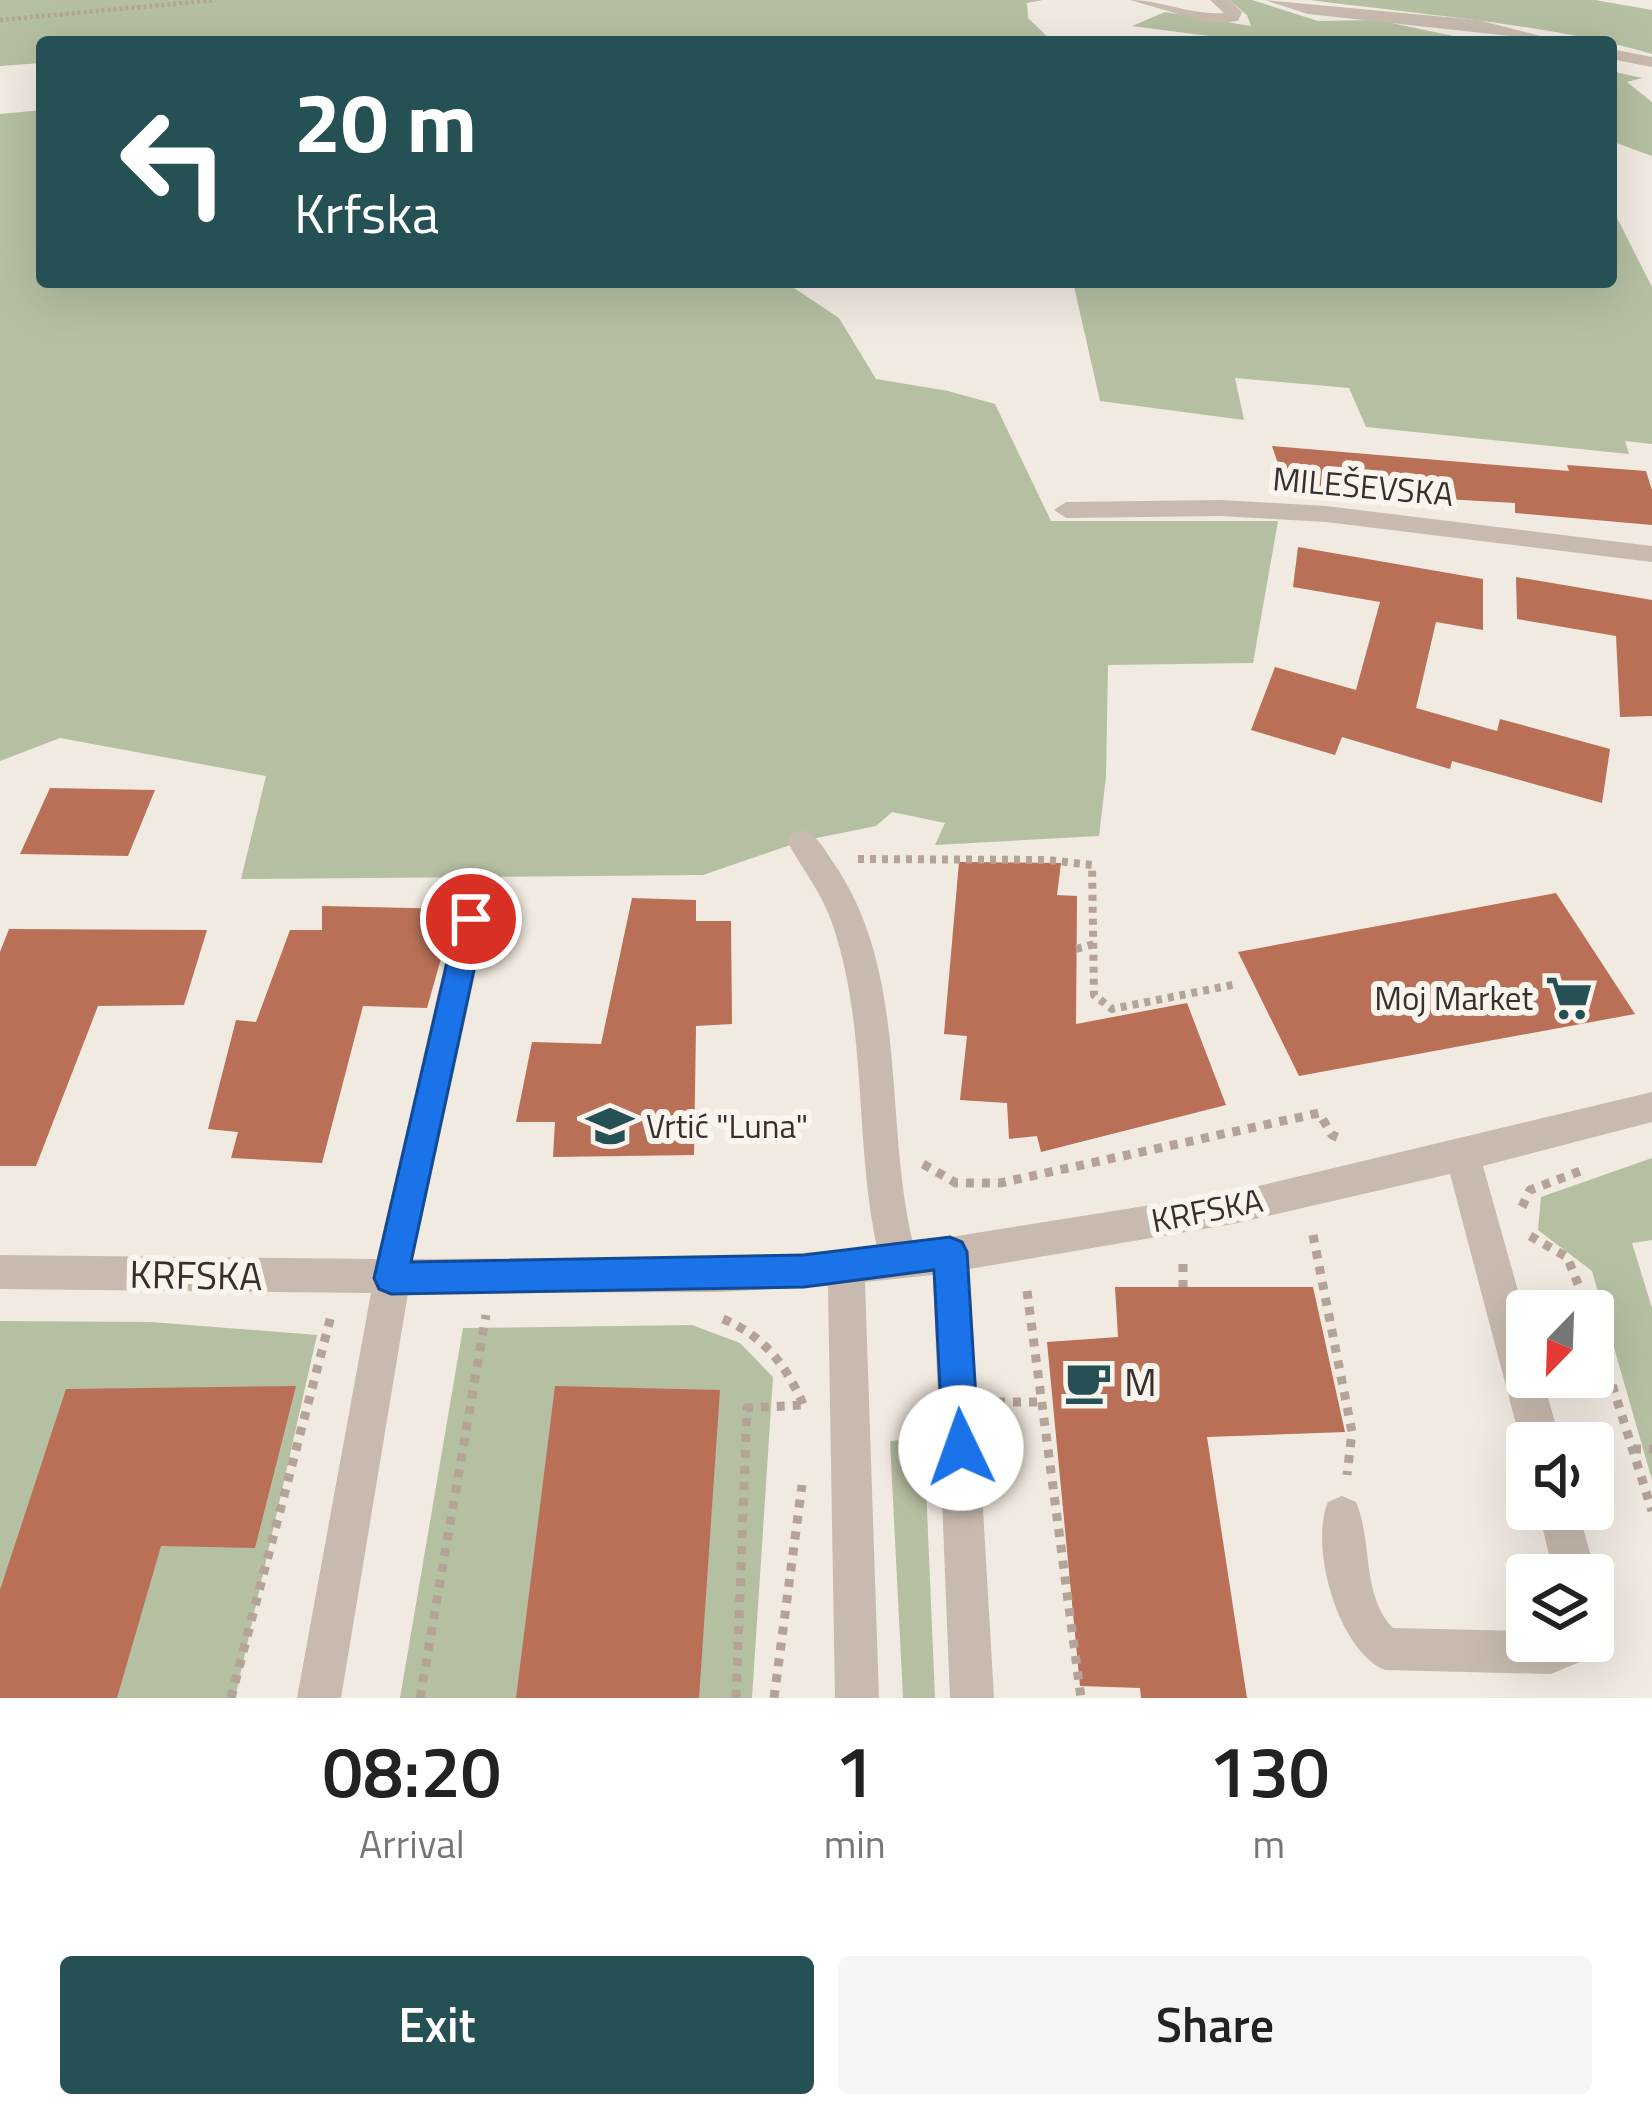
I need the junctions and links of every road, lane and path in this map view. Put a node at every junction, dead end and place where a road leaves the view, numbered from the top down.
1 (216, 0) edge
2 (1138, 0) edge
3 (1218, 0) edge
4 (1274, 0) edge
5 (0, 20) edge
6 (1528, 36) edge
7 (1617, 55) edge
8 (1652, 62) edge
9 (1066, 511) dead end
10 (1652, 554) edge
11 (802, 841) dead end
12 (864, 874) dead end
13 (471, 919) dead end
14 (1095, 944) junction
15 (1076, 949) dead end
16 (1237, 984) dead end
17 (1652, 1107) edge
18 (1365, 1136) dead end
19 (911, 1145) dead end
20 (1462, 1158) junction
21 (1596, 1166) dead end
22 (1520, 1213) dead end
23 (1527, 1234) dead end
24 (1312, 1235) dead end
25 (950, 1252) junction
26 (898, 1259) junction
27 (1183, 1264) dead end
28 (846, 1266) junction
29 (0, 1272) edge
30 (391, 1278) junction
31 (1183, 1287) dead end
32 (1580, 1290) edge
33 (1027, 1291) dead end
34 (488, 1303) dead end
35 (332, 1313) dead end
36 (709, 1315) dead end
37 (1614, 1390) edge
38 (1013, 1402) dead end
39 (1040, 1402) junction
40 (803, 1405) junction
41 (1534, 1422) edge
42 (802, 1426) dead end
43 (1633, 1449) junction
44 (1652, 1449) edge
45 (802, 1468) dead end
46 (1652, 1511) edge
47 (1342, 1516) joint
48 (1506, 1652) edge
49 (231, 1698) edge
50 (319, 1698) edge
51 (420, 1698) edge
52 (736, 1698) edge
53 (775, 1698) edge
54 (857, 1698) edge
55 (972, 1698) edge
56 (1081, 1698) edge

1 - 5 path
2 - 3 street
4 - 6 street
7 - 8 street
9 - 10 street, MILEŠEVSKA
11 - 26 street
12 - 14 path
13 - 30 street
14 - 15 path
14 - 16 path
17 - 20 street, KRFSKA
18 - 19 path
20 - 25 street, KRFSKA
20 - 41 street
21 - 22 path
23 - 32 path
24 - 47 path
25 - 26 street, KRFSKA
25 - 55 street
26 - 28 street, KRFSKA
27 - 31 path
28 - 30 street, KRFSKA
28 - 54 street
29 - 30 street, KRFSKA
30 - 50 street
33 - 39 path
34 - 51 path
35 - 49 path
36 - 40 path
37 - 43 path
38 - 39 path
39 - 56 path
40 - 42 path
40 - 52 path
43 - 44 path
43 - 46 path
45 - 53 path
47 - 48 street

